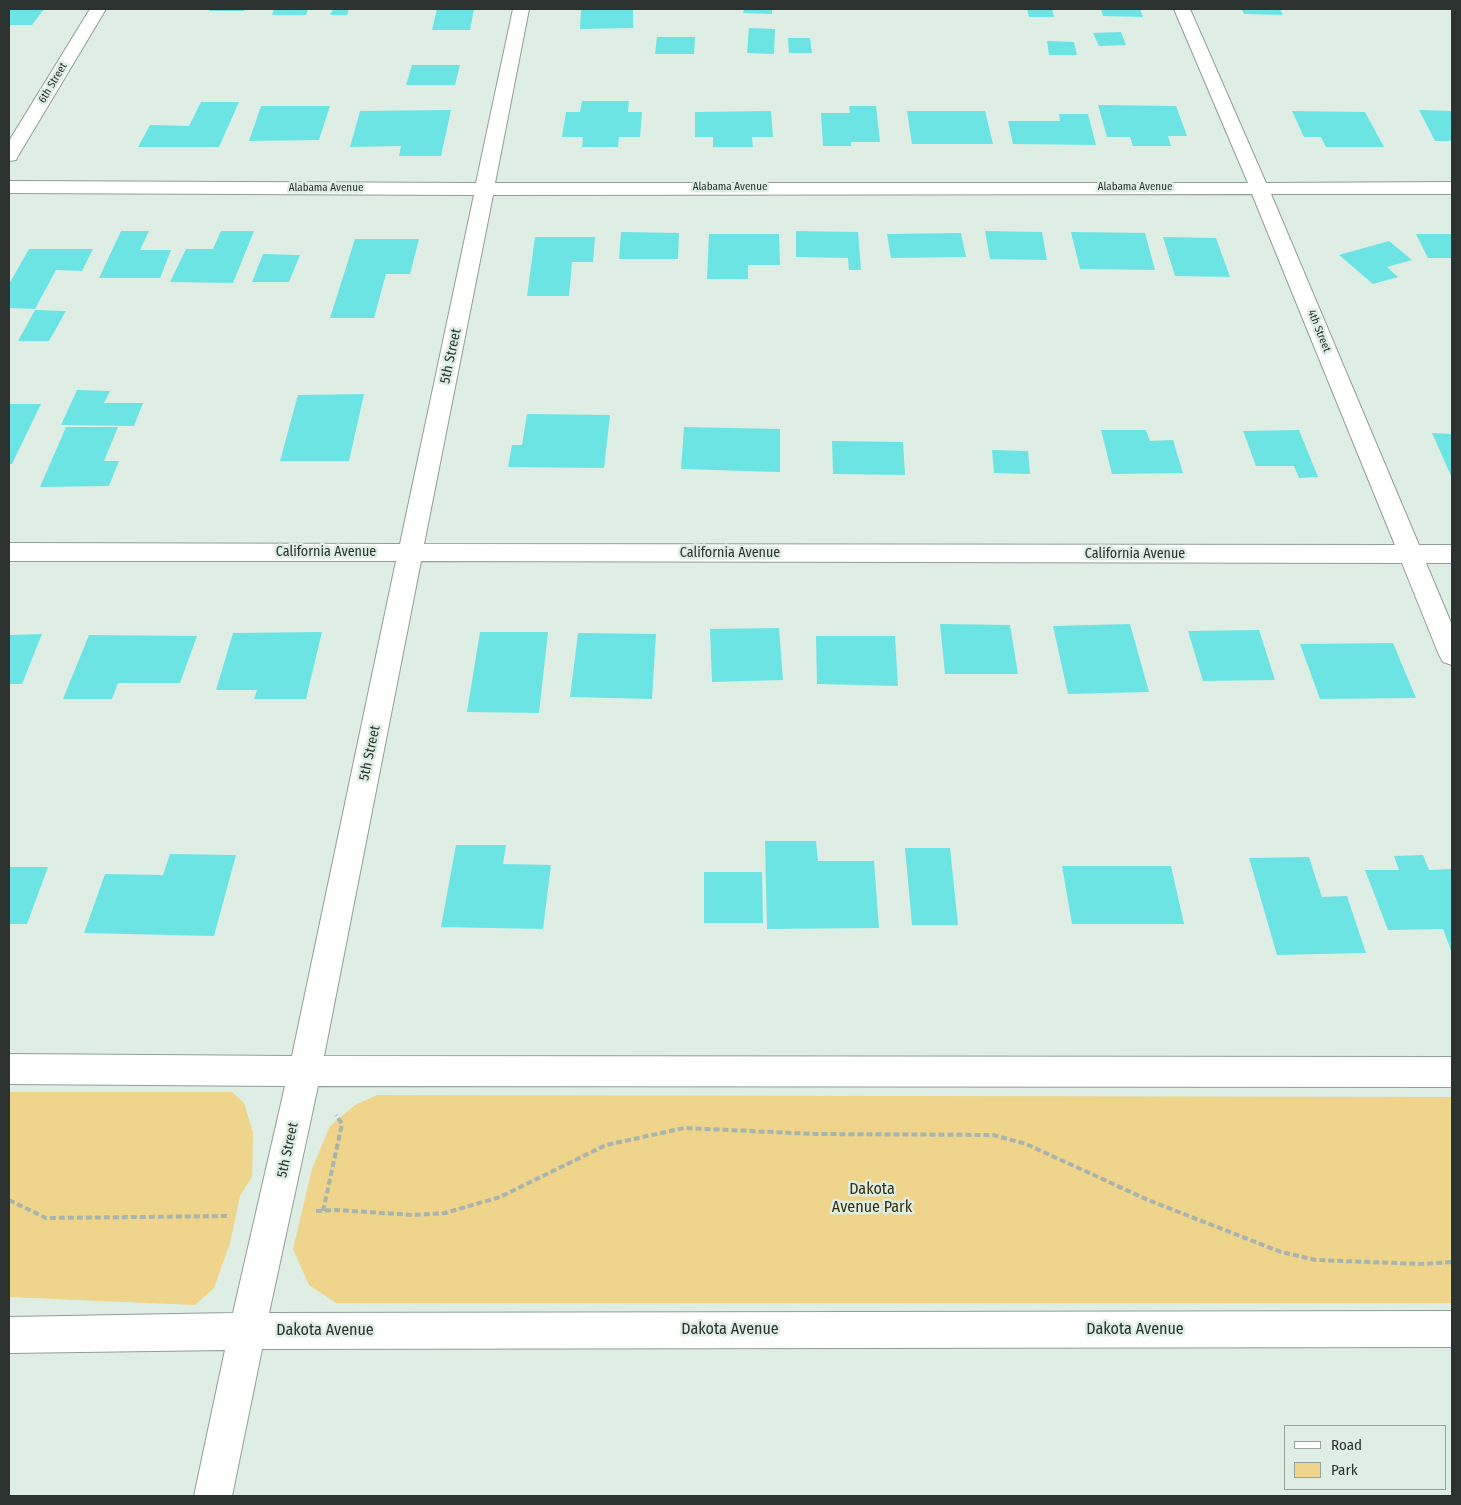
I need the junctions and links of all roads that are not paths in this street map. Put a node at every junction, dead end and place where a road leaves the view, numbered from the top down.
1 (98, 9) edge
2 (522, 9) edge
3 (1182, 9) edge
4 (9, 156) edge
5 (9, 187) edge
6 (1259, 187) junction
7 (1452, 188) edge
8 (485, 189) junction
9 (9, 552) edge
10 (411, 552) junction
11 (1410, 554) junction
12 (1452, 554) edge
13 (1452, 655) edge
14 (9, 1069) edge
15 (305, 1071) junction
16 (1452, 1072) edge
17 (1452, 1329) edge
18 (247, 1331) junction
19 (9, 1335) edge
20 (213, 1496) edge

1 - 4 street, 6th Street
2 - 8 street, 5th Street
3 - 6 street, 4th Street
5 - 8 street, Alabama Avenue
6 - 7 street, Alabama Avenue
6 - 8 street, Alabama Avenue
6 - 11 street, 4th Street
8 - 10 street, 5th Street
9 - 10 street, California Avenue
10 - 11 street, California Avenue
10 - 15 street, 5th Street
11 - 12 street, California Avenue
11 - 13 street, 4th Street
14 - 15 street
15 - 16 street
15 - 18 street, 5th Street
17 - 18 street, Dakota Avenue
18 - 19 street, Dakota Avenue
18 - 20 street, 5th Street

